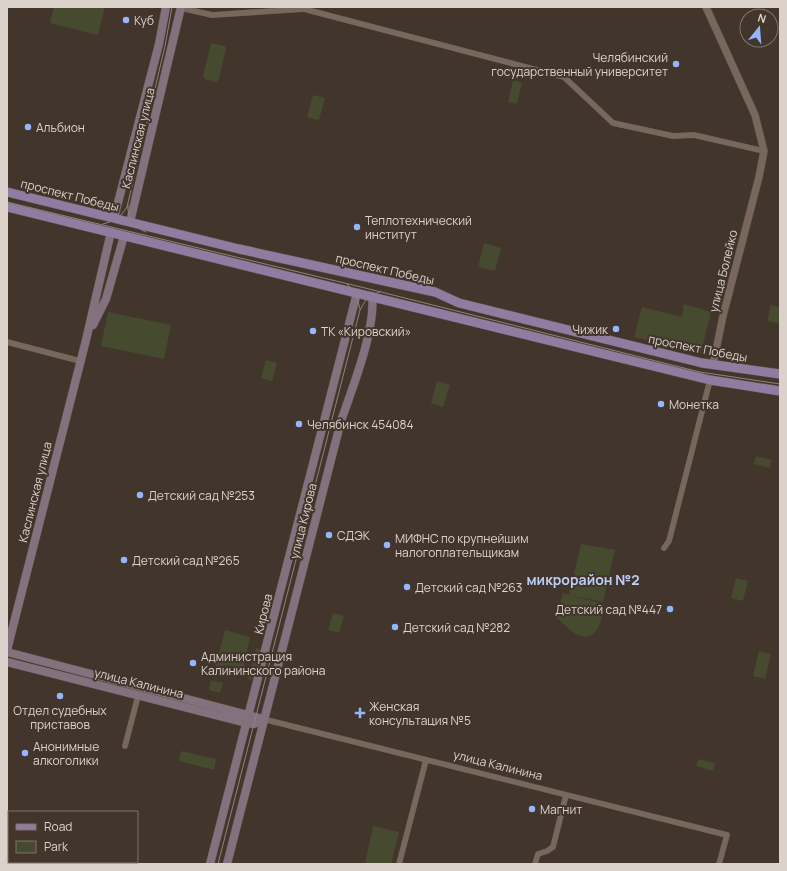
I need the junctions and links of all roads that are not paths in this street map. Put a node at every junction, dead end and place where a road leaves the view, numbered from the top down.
1 (166, 7) edge
2 (181, 7) edge
3 (706, 7) edge
4 (764, 151) junction
5 (7, 192) edge
6 (7, 207) edge
7 (114, 218) junction
8 (130, 222) junction
9 (111, 232) junction
10 (124, 236) junction
11 (369, 279) junction
12 (357, 293) junction
13 (372, 296) junction
14 (86, 340) junction
15 (7, 342) edge
16 (80, 361) junction
17 (713, 365) junction
18 (780, 374) edge
19 (710, 380) junction
20 (780, 391) edge
21 (664, 548) dead end
22 (7, 651) edge
23 (7, 662) edge
24 (138, 696) junction
25 (248, 719) junction
26 (263, 719) junction
27 (125, 746) dead end
28 (426, 760) junction
29 (566, 795) junction
30 (210, 864) edge
31 (227, 864) edge
32 (399, 864) edge
33 (536, 864) edge
34 (719, 864) edge

1 - 7 main road, Каслинская улица
2 - 4 street
2 - 8 main road, Каслинская улица
3 - 4 street, улица Болейко
4 - 17 street, улица Болейко
5 - 7 main road, проспект Победы
6 - 9 main road, проспект Победы
7 - 8 main road, проспект Победы
7 - 9 main road, Каслинская улица
8 - 10 main road, Каслинская улица
8 - 11 main road, проспект Победы
9 - 10 main road, проспект Победы
9 - 14 main road, Каслинская улица
10 - 12 main road, проспект Победы
10 - 14 main road, Каслинская улица
11 - 12 main road
11 - 13 main road, улица Кирова
11 - 17 main road, проспект Победы
12 - 13 main road, проспект Победы
12 - 25 main road, Кирова
13 - 19 main road, проспект Победы
13 - 26 main road, улица Кирова
14 - 16 main road, Каслинская улица
15 - 16 street
16 - 22 main road, Каслинская улица
17 - 18 main road, проспект Победы
17 - 19 main road, улица Болейко
19 - 20 main road, проспект Победы
19 - 21 street, улица Болейко
22 - 25 main road, улица Калинина
23 - 24 main road, улица Калинина
24 - 25 main road, улица Калинина
24 - 27 street
25 - 26 main road, улица Калинина
25 - 30 main road, Кирова
26 - 28 street, улица Калинина
26 - 31 main road, улица Кирова
28 - 29 street, улица Калинина
28 - 32 street
29 - 33 street
29 - 34 street, улица Калинина

